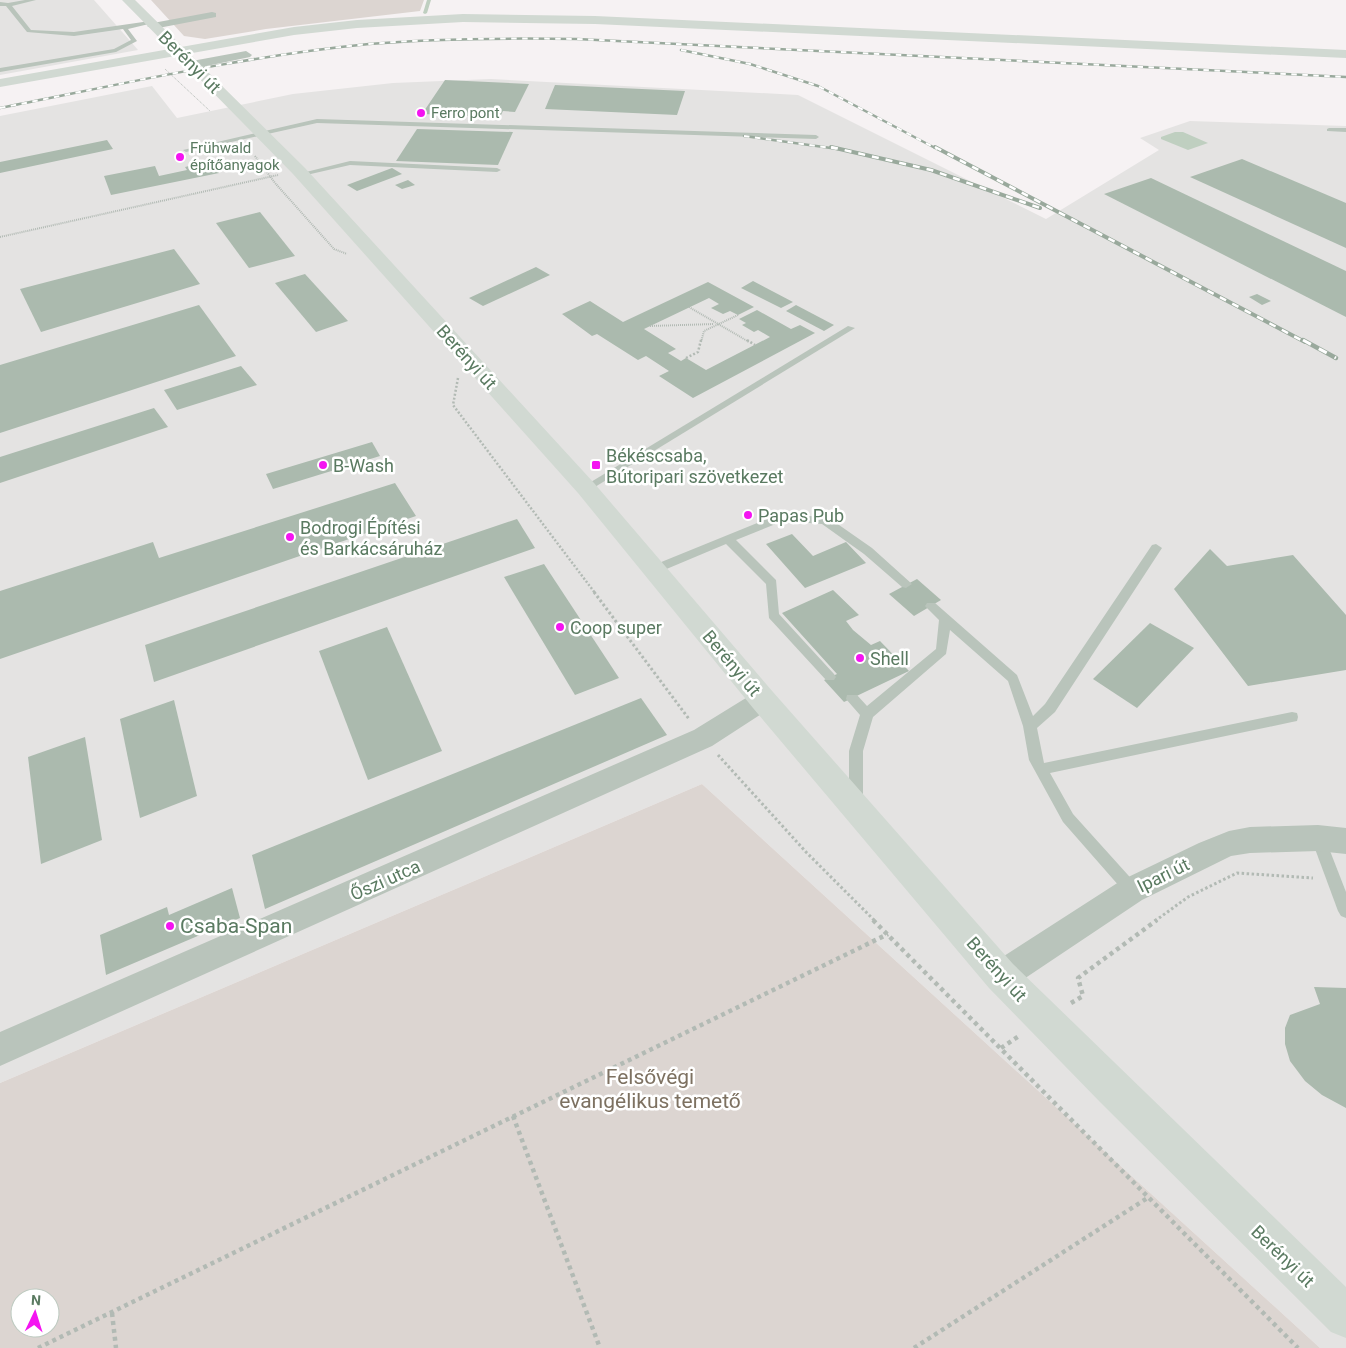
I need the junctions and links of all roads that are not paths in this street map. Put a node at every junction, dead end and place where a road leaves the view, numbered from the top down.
1 (33, 0) edge
2 (128, 0) edge
3 (0, 4) edge
4 (8, 5) junction
5 (212, 16) dead end
6 (151, 25) junction
7 (124, 28) junction
8 (1346, 54) edge
9 (246, 56) dead end
10 (175, 57) junction
11 (0, 70) edge
12 (0, 83) edge
13 (294, 119) dead end
14 (301, 127) junction
15 (1329, 130) dead end
16 (1346, 130) edge
17 (251, 135) junction
18 (816, 138) dead end
19 (186, 150) dead end
20 (332, 159) dead end
21 (338, 166) junction
22 (497, 170) dead end
23 (301, 172) junction
24 (851, 328) dead end
25 (586, 488) junction
26 (728, 539) junction
27 (1156, 548) dead end
28 (653, 570) junction
29 (906, 584) dead end
30 (931, 606) dead end
31 (945, 618) junction
32 (830, 677) dead end
33 (852, 698) dead end
34 (763, 700) junction
35 (867, 714) junction
36 (1292, 717) dead end
37 (1030, 726) junction
38 (1041, 769) junction
39 (856, 807) junction
40 (1332, 840) edge
41 (1132, 890) junction
42 (1346, 911) edge
43 (1001, 976) junction
44 (0, 1049) edge
45 (1346, 1317) edge

1 - 4 lane
2 - 6 street, Berényi út
3 - 4 lane
4 - 7 lane
5 - 6 street
6 - 7 lane
6 - 10 street, Berényi út
7 - 11 lane
8 - 10 street
9 - 10 street
10 - 12 street
10 - 17 street, Berényi út
13 - 14 lane
14 - 17 lane
14 - 18 lane
15 - 16 lane
17 - 19 lane
17 - 23 street, Berényi út
20 - 21 lane
21 - 22 lane
21 - 23 lane
23 - 25 street, Berényi út
24 - 25 lane
25 - 28 street, Berényi út
26 - 28 lane
26 - 29 lane
26 - 32 lane
27 - 37 lane
28 - 34 street, Berényi út
30 - 31 lane
31 - 35 lane
31 - 37 lane
33 - 35 lane
34 - 39 street, Berényi út
34 - 44 street, Őszi utca
35 - 39 lane
36 - 38 lane
37 - 38 lane
38 - 41 lane
39 - 43 street, Berényi út
40 - 41 street, Ipari út
40 - 42 lane
41 - 43 street, Ipari út
43 - 45 street, Berényi út

